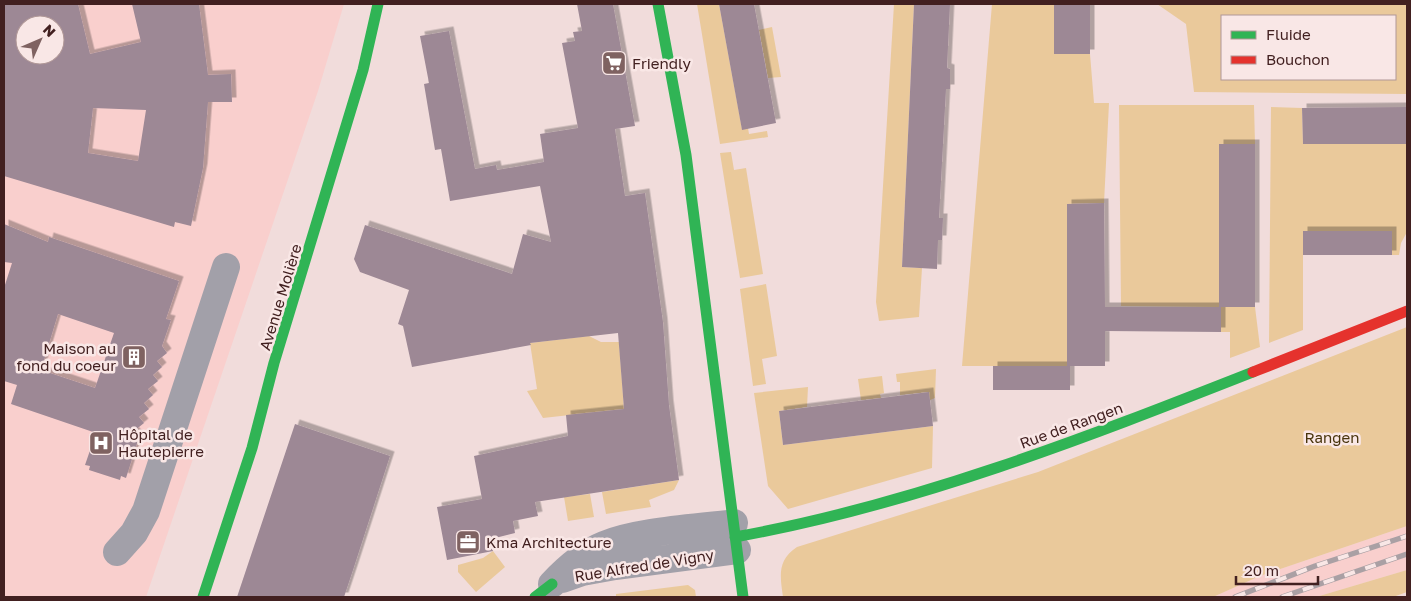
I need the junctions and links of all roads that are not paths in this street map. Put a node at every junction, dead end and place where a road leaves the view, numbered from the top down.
1 (378, 4) edge
2 (658, 4) edge
3 (226, 267) dead end
4 (1407, 311) edge
5 (735, 536) junction
6 (117, 552) dead end
7 (543, 590) edge
8 (203, 597) edge
9 (743, 597) edge

1 - 8 street, Avenue Molière
2 - 5 street
3 - 6 street
4 - 5 street, Rue de Rangen
5 - 7 street, Rue Alfred de Vigny
5 - 9 street

